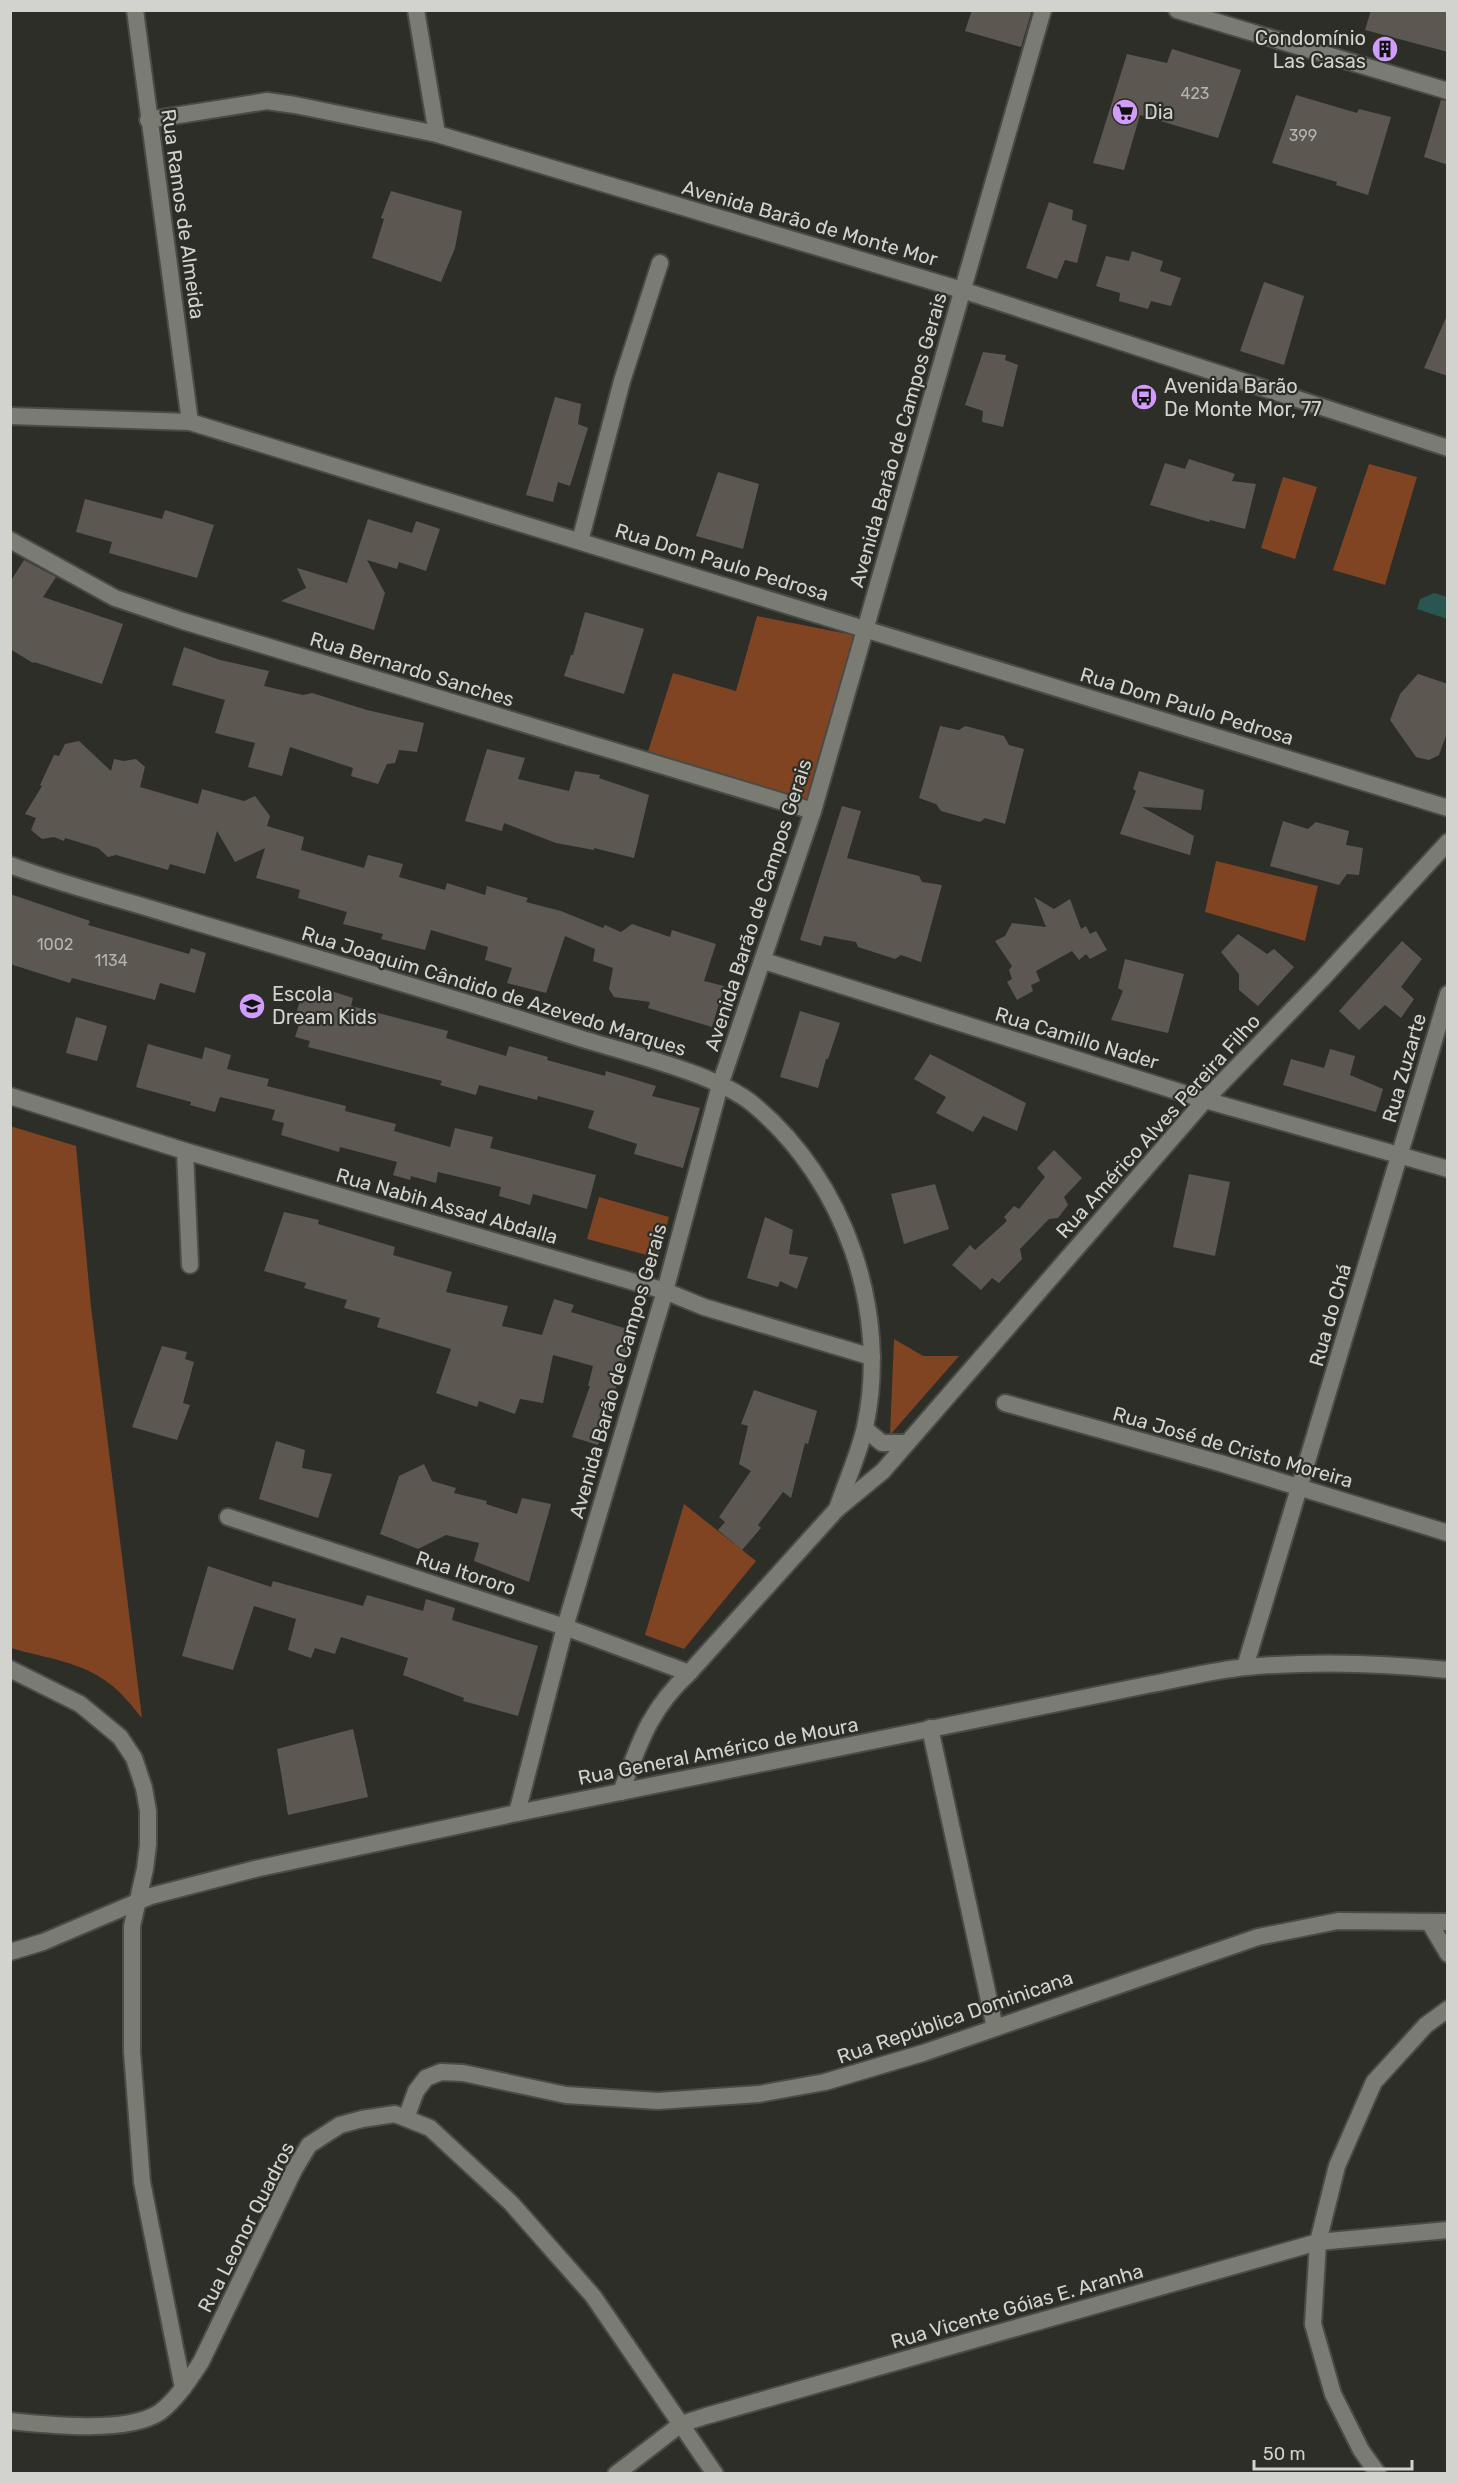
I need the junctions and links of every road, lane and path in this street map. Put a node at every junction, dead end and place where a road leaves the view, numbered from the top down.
1 (135, 10) edge
2 (416, 10) edge
3 (1043, 10) edge
4 (1177, 10) edge
5 (1448, 91) edge
6 (148, 120) junction
7 (437, 134) junction
8 (660, 263) dead end
9 (962, 290) junction
10 (10, 416) edge
11 (190, 423) junction
12 (1448, 448) edge
13 (10, 540) edge
14 (579, 541) junction
15 (866, 628) junction
16 (1448, 808) edge
17 (813, 811) junction
18 (1448, 842) edge
19 (10, 865) edge
20 (764, 961) junction
21 (1448, 994) edge
22 (720, 1085) junction
23 (10, 1096) edge
24 (1205, 1100) junction
25 (185, 1151) junction
26 (1401, 1155) junction
27 (1448, 1169) edge
28 (190, 1265) dead end
29 (664, 1291) junction
30 (872, 1357) junction
31 (1005, 1403) dead end
32 (865, 1429) junction
33 (906, 1443) junction
34 (1299, 1487) junction
35 (837, 1509) junction
36 (228, 1517) dead end
37 (1448, 1533) edge
38 (565, 1628) junction
39 (1245, 1667) junction
40 (10, 1669) edge
41 (1448, 1670) edge
42 (688, 1673) junction
43 (930, 1728) junction
44 (621, 1792) junction
45 (517, 1813) junction
46 (138, 1901) junction
47 (1430, 1922) junction
48 (1448, 1922) edge
49 (10, 1952) edge
50 (1448, 1954) edge
51 (1448, 2009) edge
52 (994, 2028) junction
53 (406, 2118) junction
54 (1448, 2230) edge
55 (1318, 2242) junction
56 (183, 2388) junction
57 (10, 2421) edge
58 (681, 2424) junction
59 (616, 2474) edge
60 (716, 2474) edge
61 (1378, 2474) edge

1 - 6 street, Rua Ramos de Almeida
2 - 7 street
3 - 9 street, Avenida Barão de Campos Gerais
4 - 5 street
6 - 7 street, Avenida Barão de Monte Mor
6 - 11 street, Rua Ramos de Almeida
7 - 9 street, Avenida Barão de Monte Mor
8 - 14 street
9 - 12 street, Avenida Barão de Monte Mor
9 - 15 street, Avenida Barão de Campos Gerais
10 - 11 street, Rua Dom Paulo Pedrosa
11 - 14 street, Rua Dom Paulo Pedrosa
13 - 17 street, Rua Bernardo Sanches
14 - 15 street, Rua Dom Paulo Pedrosa
15 - 16 street, Rua Dom Paulo Pedrosa
15 - 17 street, Avenida Barão de Campos Gerais
17 - 20 street, Avenida Barão de Campos Gerais
18 - 24 street, Rua Américo Alves Pereira Filho
19 - 22 street, Rua Joaquim Cândido de Azevedo Marques
20 - 22 street, Avenida Barão de Campos Gerais
20 - 24 street, Rua Camillo Nader
21 - 26 street, Rua Zuzarte
22 - 29 street, Avenida Barão de Campos Gerais
22 - 30 street, Rua Joaquim Cândido de Azevedo Marques
23 - 25 street, Rua Nabih Assad Abdalla
24 - 26 street, Rua Camillo Nader
24 - 33 street, Rua Américo Alves Pereira Filho
25 - 28 street
25 - 29 street, Rua Nabih Assad Abdalla
26 - 27 street, Rua Camillo Nader
26 - 34 street, Rua do Chá
29 - 30 street, Rua Nabih Assad Abdalla
29 - 38 street, Avenida Barão de Campos Gerais
30 - 32 street, Rua Joaquim Cândido de Azevedo Marques
31 - 34 street, Rua José de Cristo Moreira
32 - 33 street
32 - 35 street, Rua Joaquim Cândido de Azevedo Marques
33 - 35 street, Rua Joaquim Cândido de Azevedo Marques
34 - 37 street, Rua José de Cristo Moreira
34 - 39 street, Rua do Chá
35 - 42 street, Rua Joaquim Cândido de Azevedo Marques
36 - 38 street, Rua Itororo
38 - 42 street, Rua Itororo
38 - 45 street, Avenida Barão de Campos Gerais
39 - 41 street, Rua General Américo de Moura
39 - 43 street, Rua General Américo de Moura
40 - 46 street
42 - 44 street, Rua Joaquim Cândido de Azevedo Marques
43 - 44 street, Rua General Américo de Moura
43 - 52 street
44 - 45 street, Rua General Américo de Moura
45 - 46 street, Rua General Américo de Moura
46 - 49 street, Rua General Américo de Moura
46 - 56 street
47 - 48 street, Rua República Dominicana
47 - 50 street
47 - 52 street, Rua República Dominicana
51 - 55 street
52 - 53 street, Rua República Dominicana
53 - 56 street, Rua Leonor Quadros
53 - 58 street, Rua Leonor Quadros
54 - 55 street, Rua Vicente Góias E. Aranha
55 - 58 street, Rua Vicente Góias E. Aranha
55 - 61 street
56 - 57 street, Rua Leonor Quadros
58 - 59 street, Rua Vicente Góias E. Aranha
58 - 60 street, Rua Leonor Quadros

